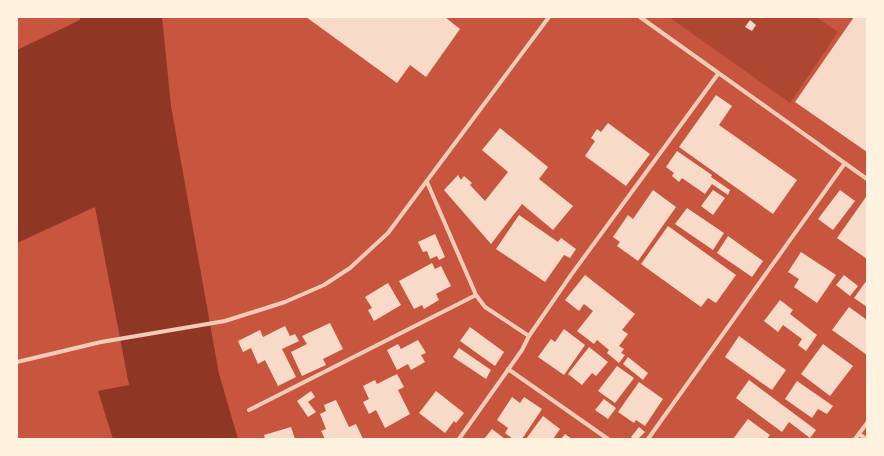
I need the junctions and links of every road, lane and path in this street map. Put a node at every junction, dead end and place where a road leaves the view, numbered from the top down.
1 (549, 17) edge
2 (640, 17) edge
3 (718, 74) junction
4 (845, 164) junction
5 (867, 179) edge
6 (427, 182) junction
7 (476, 295) junction
8 (528, 336) junction
9 (17, 362) edge
10 (508, 369) junction
11 (249, 410) dead end
12 (867, 423) edge
13 (859, 434) junction
14 (459, 439) edge
15 (608, 439) edge
16 (648, 439) edge
17 (855, 439) edge
18 (866, 439) edge

1 - 6 street
2 - 3 street
3 - 4 street
3 - 8 street
4 - 5 street
4 - 16 street
6 - 7 street
6 - 9 street
7 - 8 street
7 - 11 street
8 - 10 street
10 - 14 street
10 - 15 street
12 - 13 street
13 - 17 street
13 - 18 street

